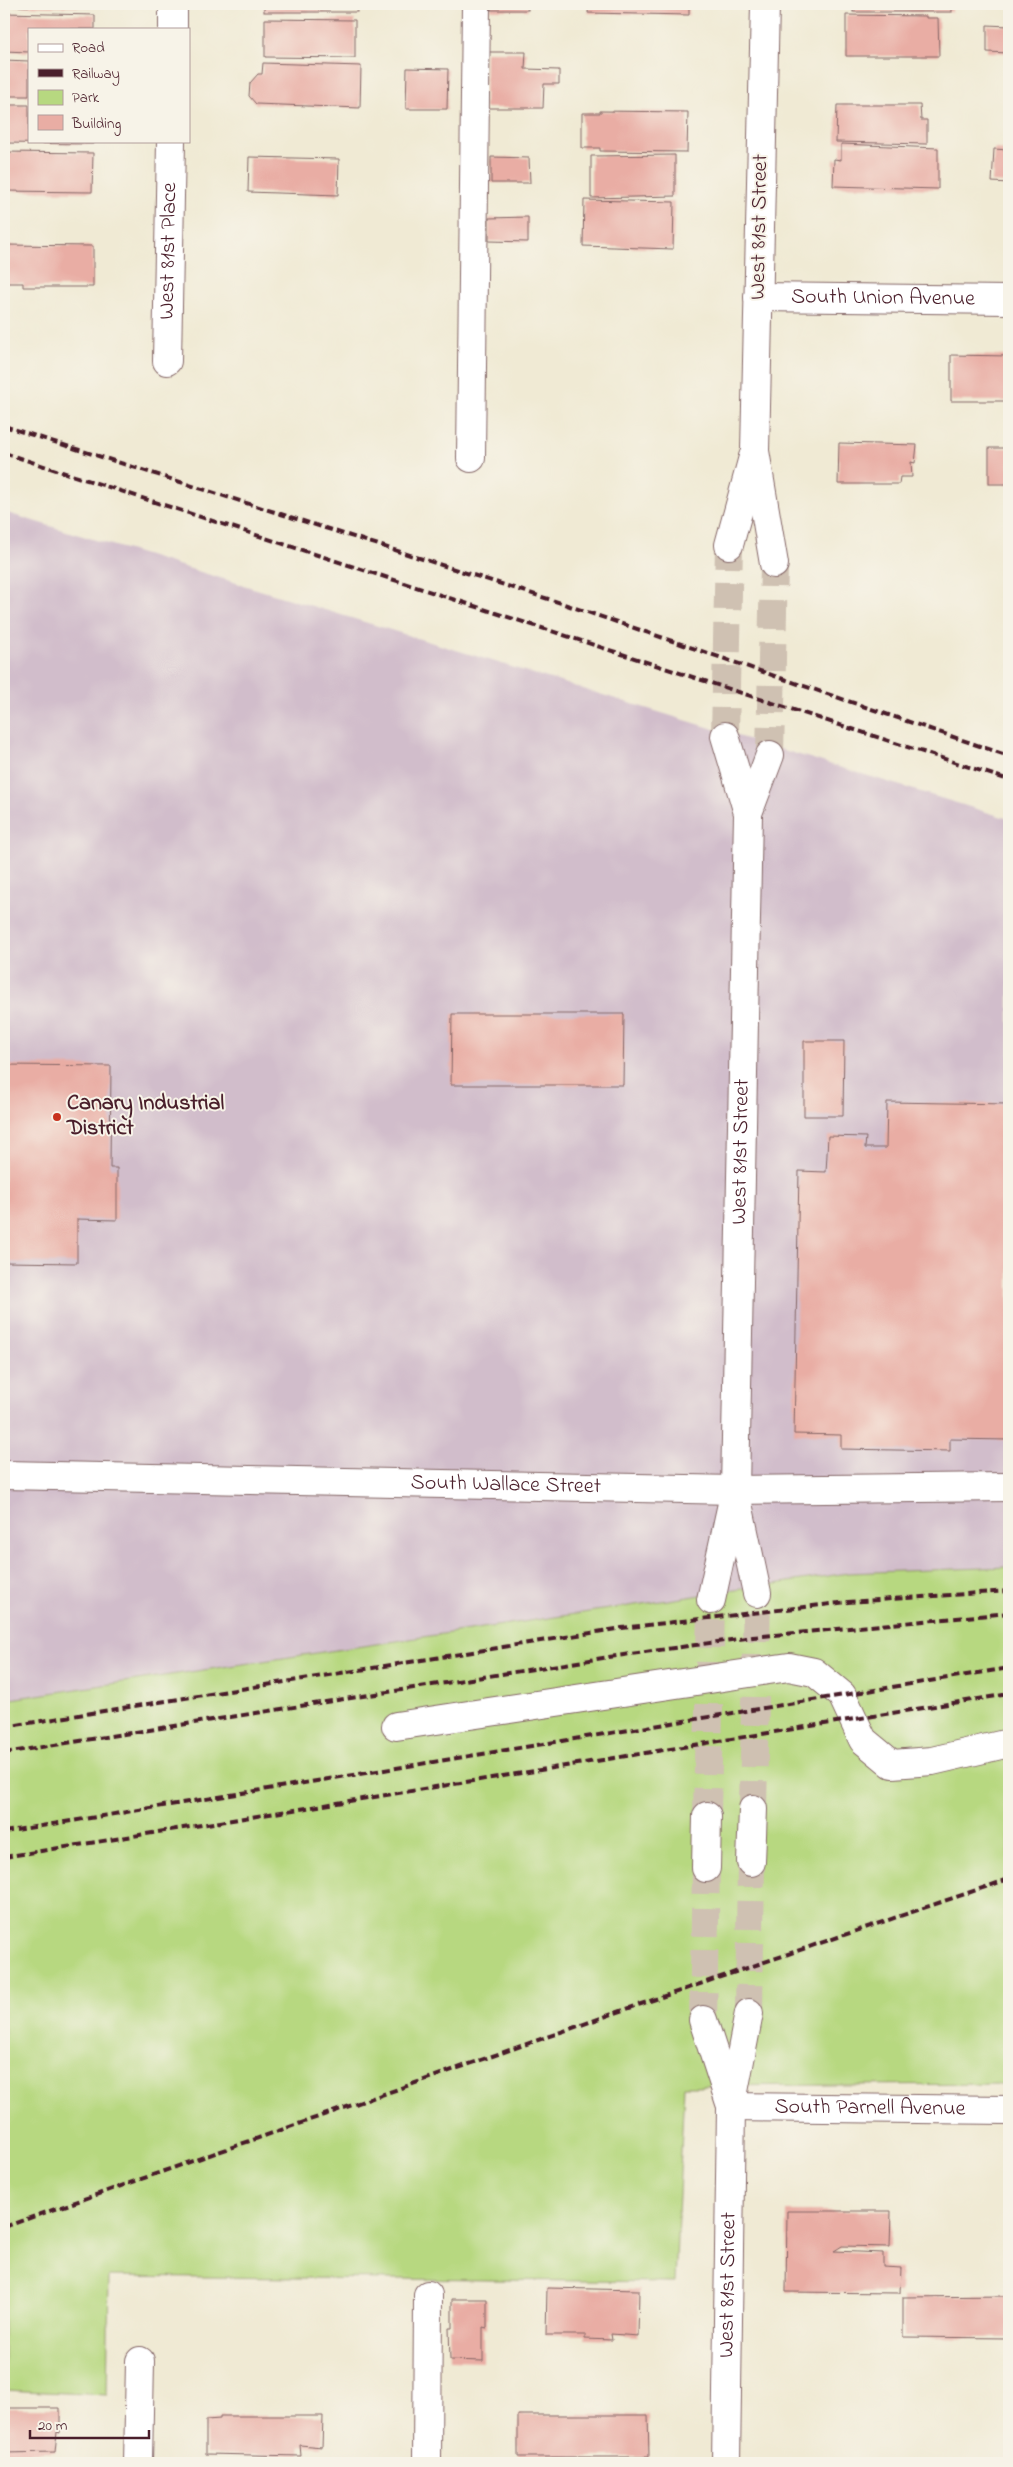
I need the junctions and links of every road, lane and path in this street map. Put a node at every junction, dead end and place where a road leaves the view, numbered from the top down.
1 (173, 4) edge
2 (476, 4) edge
3 (765, 4) edge
4 (173, 28) edge
5 (171, 142) edge
6 (758, 297) junction
7 (1009, 300) edge
8 (168, 361) dead end
9 (755, 451) junction
10 (471, 458) dead end
11 (729, 545) tunnel mouth
12 (774, 564) tunnel mouth
13 (725, 736) tunnel mouth
14 (770, 755) tunnel mouth
15 (748, 813) junction
16 (4, 1474) edge
17 (1009, 1487) edge
18 (735, 1490) junction
19 (757, 1593) tunnel mouth
20 (711, 1600) tunnel mouth
21 (396, 1726) dead end
22 (1009, 1744) edge
23 (753, 1809) tunnel mouth
24 (707, 1816) tunnel mouth
25 (751, 1862) tunnel mouth
26 (706, 1868) tunnel mouth
27 (749, 2013) tunnel mouth
28 (703, 2020) tunnel mouth
29 (731, 2107) junction
30 (1009, 2110) edge
31 (428, 2295) dead end
32 (140, 2362) dead end
33 (138, 2463) edge
34 (427, 2463) edge
35 (726, 2463) edge

1 - 4 street
2 - 10 street
3 - 6 street, West 81st Street
5 - 8 street, West 81st Place
6 - 7 street, South Union Avenue
6 - 9 street, West 81st Street
9 - 11 street, West 81st Street
9 - 12 street, West 81st Street
13 - 15 street, West 81st Street
14 - 15 street, West 81st Street
15 - 18 street, West 81st Street
16 - 18 street, South Wallace Street
17 - 18 street, South Wallace Street
18 - 19 street, West 81st Street
18 - 20 street, West 81st Street
21 - 22 street
23 - 25 street
24 - 26 street
27 - 29 street, West 81st Street
28 - 29 street, West 81st Street
29 - 30 street, South Parnell Avenue
29 - 35 street, West 81st Street
31 - 34 street
32 - 33 street

